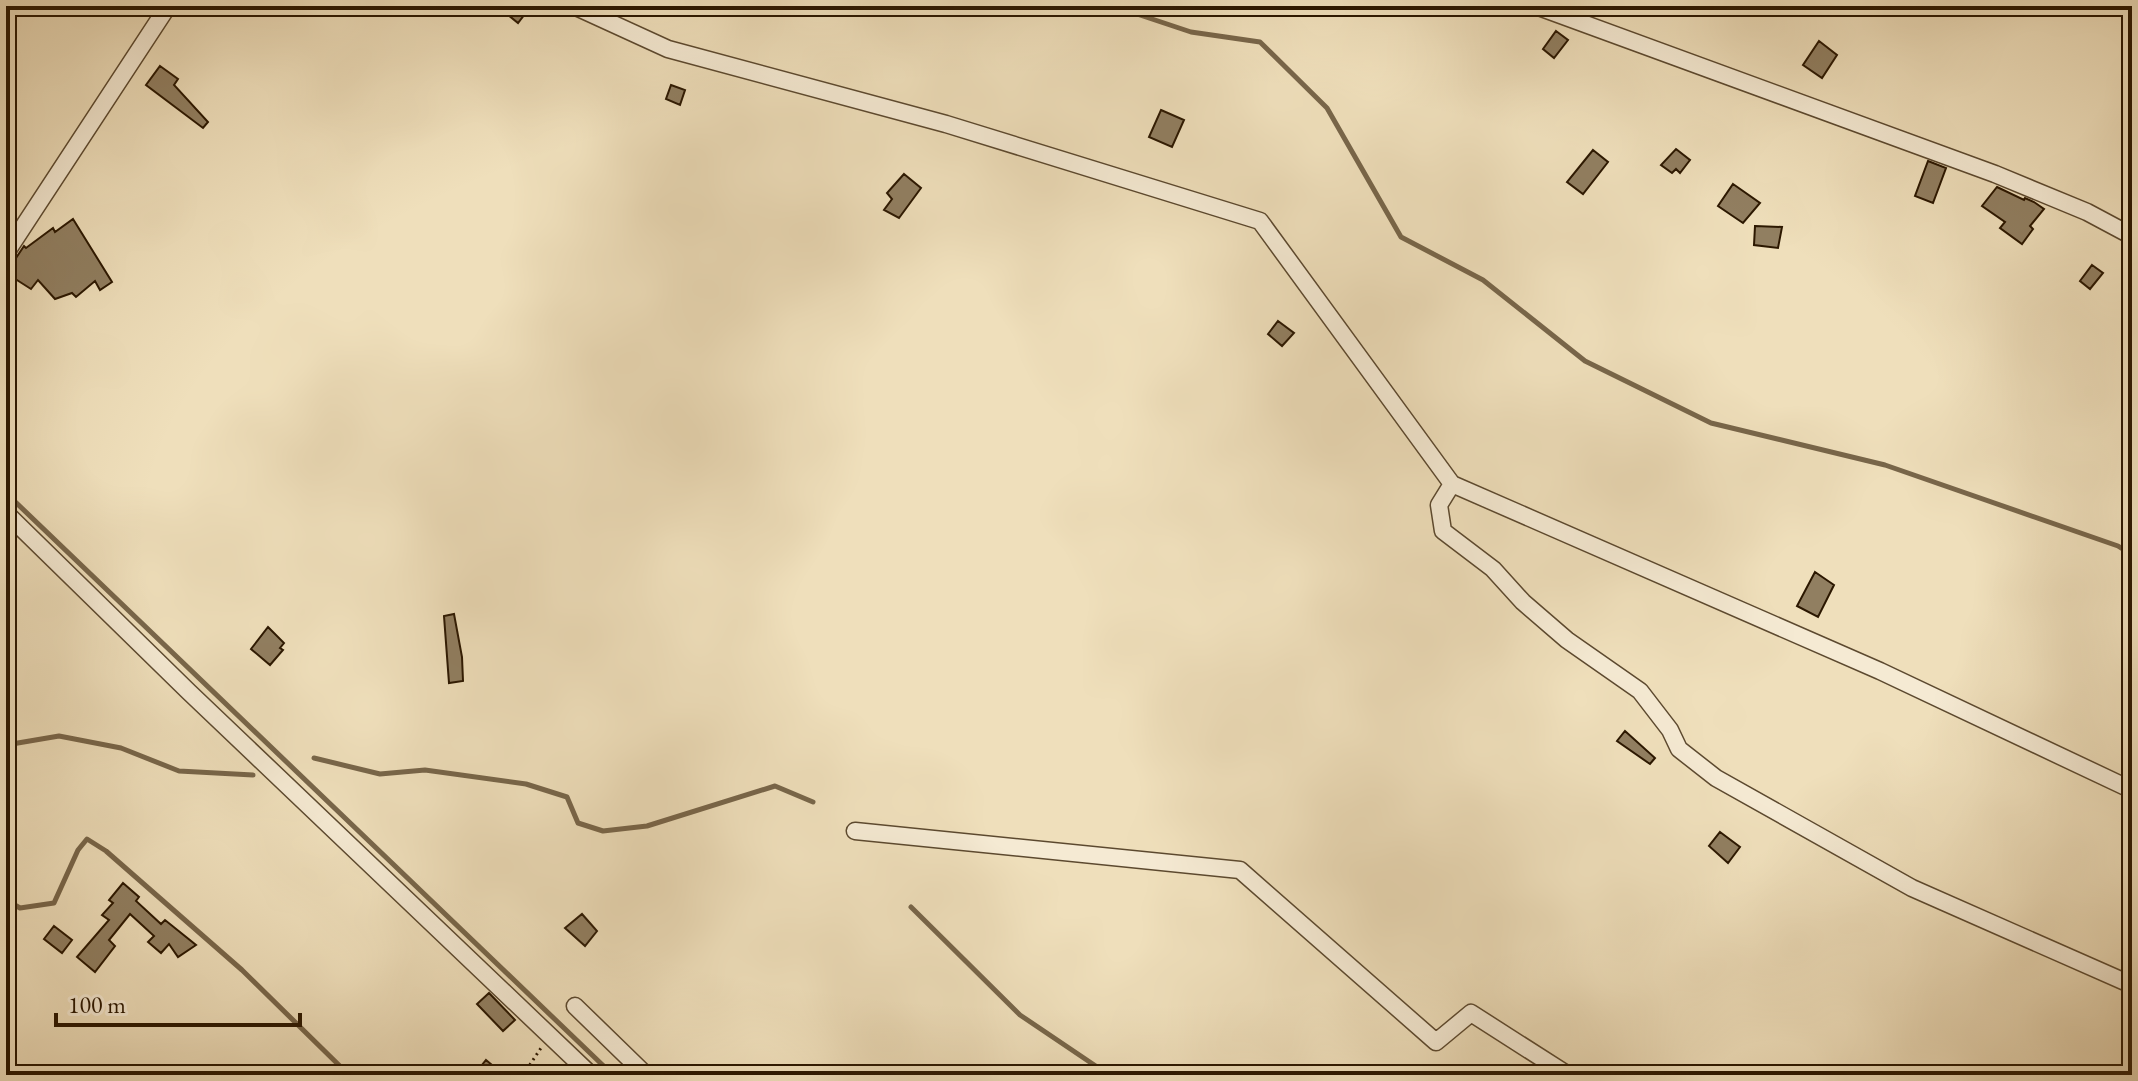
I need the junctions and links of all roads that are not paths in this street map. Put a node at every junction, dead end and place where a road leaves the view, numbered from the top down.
1 (168, 6) edge
2 (574, 6) edge
3 (1536, 6) edge
4 (2132, 236) edge
5 (6, 253) edge
6 (1452, 484) junction
7 (6, 513) edge
8 (2132, 790) edge
9 (855, 831) dead end
10 (2132, 985) edge
11 (575, 1006) dead end
12 (591, 1075) edge
13 (646, 1075) edge
14 (1568, 1075) edge

1 - 5 street
2 - 6 street
3 - 4 street
6 - 8 street
6 - 10 street
7 - 12 street
9 - 14 street
11 - 13 street

